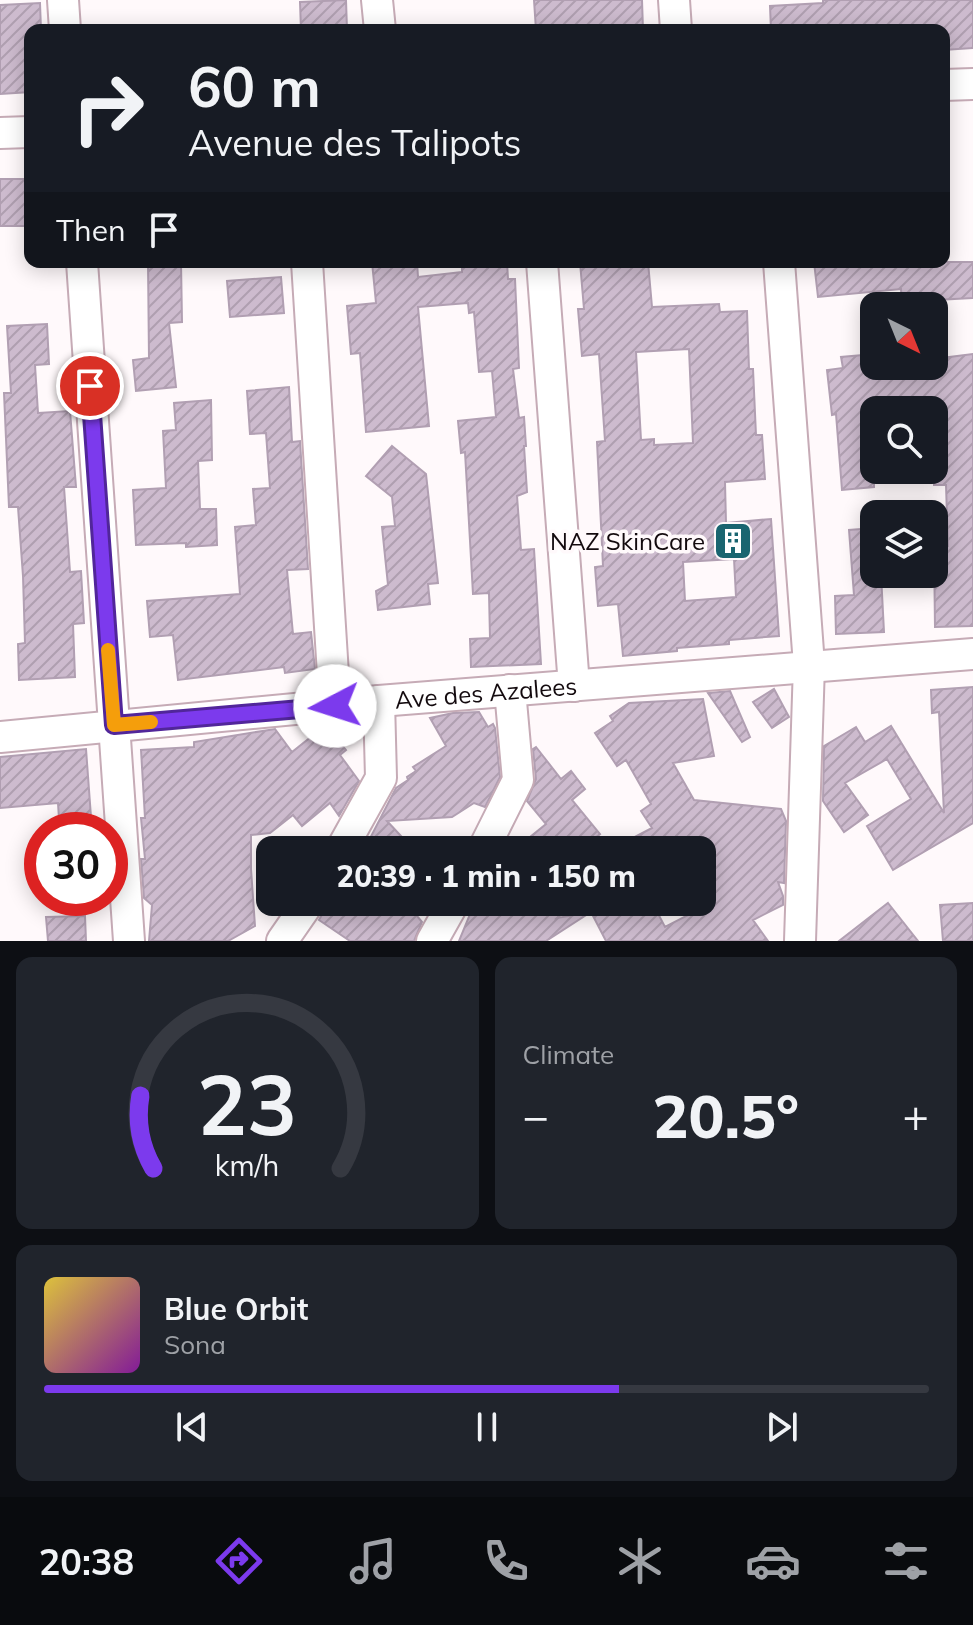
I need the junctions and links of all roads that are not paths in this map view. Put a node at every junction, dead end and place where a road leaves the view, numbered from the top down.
1 (63, 0) edge
2 (377, 0) edge
3 (674, 0) edge
4 (65, 24) edge
5 (379, 24) edge
6 (676, 24) edge
7 (973, 84) edge
8 (950, 85) edge
9 (24, 132) edge
10 (0, 133) edge
11 (82, 268) edge
12 (307, 268) edge
13 (542, 268) edge
14 (779, 268) edge
15 (973, 654) edge
16 (809, 665) junction
17 (574, 686) junction
18 (510, 690) junction
19 (379, 701) junction
20 (335, 706) junction
21 (114, 725) junction
22 (0, 737) edge
23 (349, 836) edge
24 (490, 836) edge
25 (299, 916) edge
26 (446, 916) edge
27 (129, 941) edge
28 (282, 941) edge
29 (432, 941) edge
30 (800, 941) edge

1 - 4 street
2 - 5 street
3 - 6 street
7 - 8 street
9 - 10 street
11 - 21 street
12 - 20 street
13 - 17 street
14 - 16 street
15 - 16 street, Ave des Azalees
16 - 17 street, Ave des Azalees
16 - 30 street
17 - 18 street, Ave des Azalees
18 - 19 street, Ave des Azalees
18 - 24 street
19 - 20 street, Ave des Azalees
19 - 23 street
20 - 21 street, Ave des Azalees
21 - 22 street, Ave des Azalees
21 - 27 street
25 - 28 street
26 - 29 street

